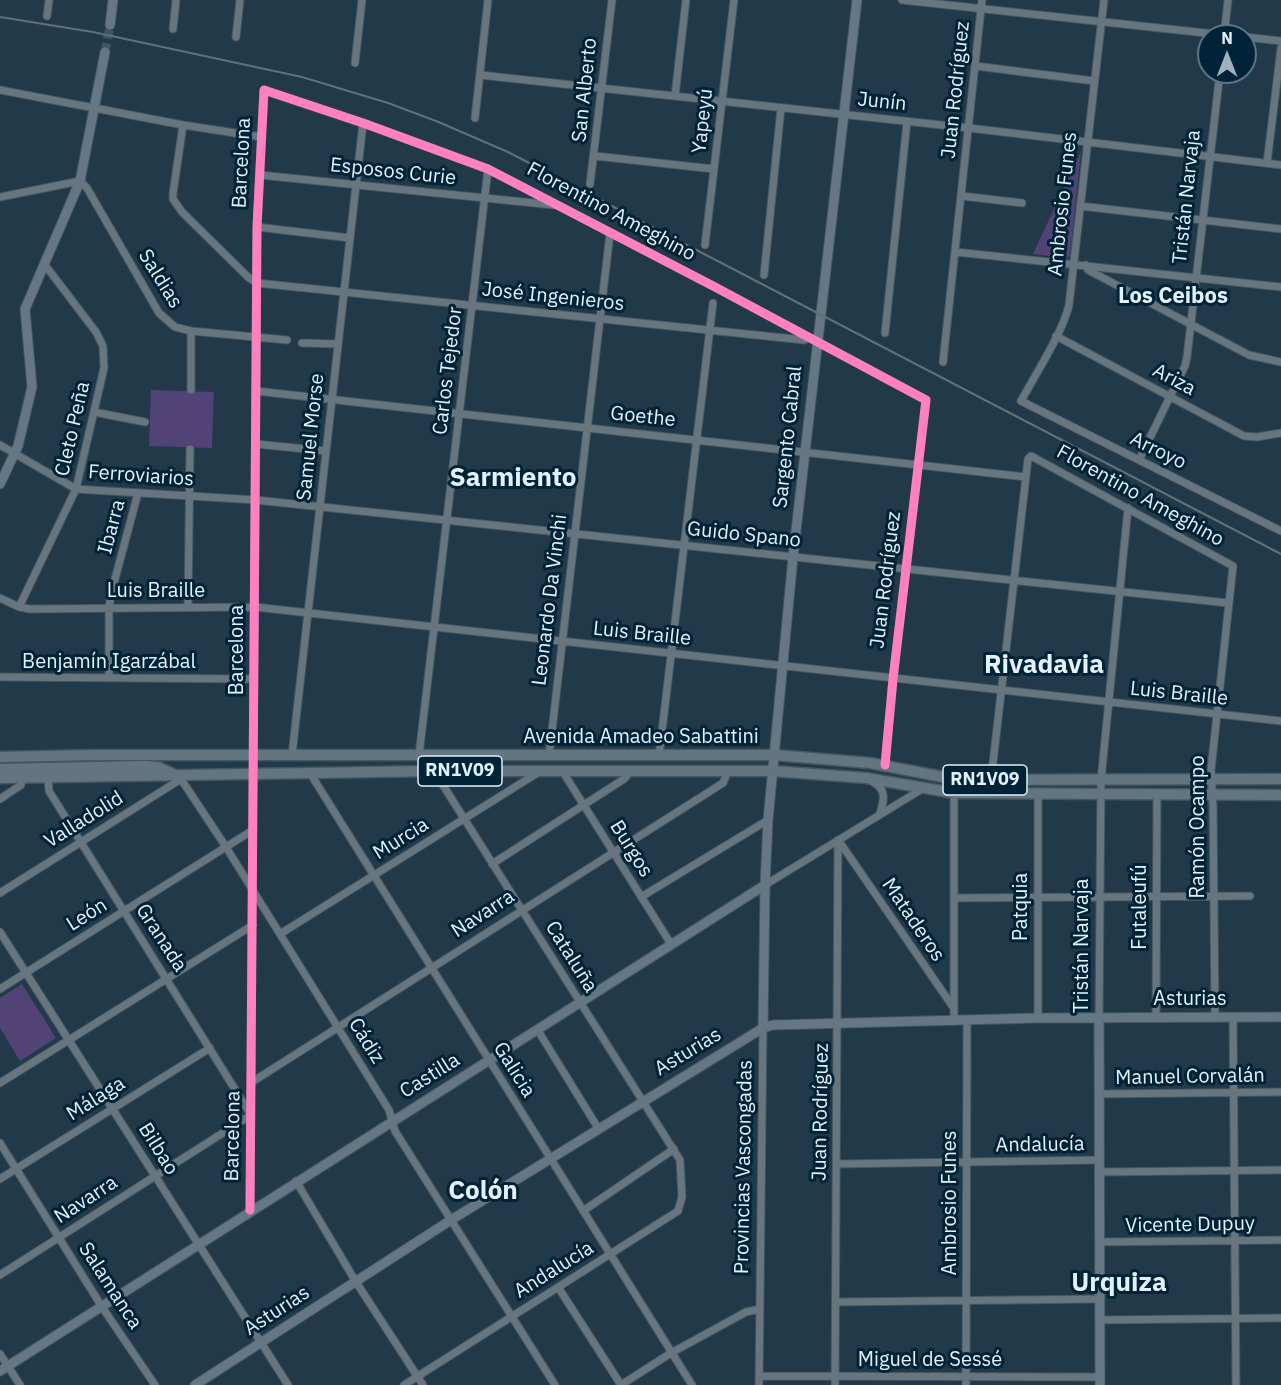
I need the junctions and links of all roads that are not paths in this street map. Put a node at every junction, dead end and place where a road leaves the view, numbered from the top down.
1 (49, 0) edge
2 (113, 0) edge
3 (176, 0) edge
4 (240, 0) edge
5 (362, 0) edge
6 (488, 0) edge
7 (612, 0) edge
8 (686, 0) edge
9 (734, 0) edge
10 (857, 0) edge
11 (902, 0) edge
12 (982, 0) edge
13 (1104, 0) edge
14 (1228, 0) edge
15 (981, 9) junction
16 (47, 16) dead end
17 (1101, 22) junction
18 (1225, 24) edge
19 (110, 25) tunnel mouth
20 (173, 28) dead end
21 (1197, 33) edge
22 (236, 37) dead end
23 (1257, 38) edge
24 (1281, 40) edge
25 (1281, 48) edge
26 (105, 52) tunnel mouth
27 (355, 63) dead end
28 (976, 66) junction
29 (480, 75) junction
30 (1094, 81) junction
31 (1219, 84) edge
32 (602, 88) junction
33 (0, 90) edge
34 (264, 90) joint
35 (675, 96) junction
36 (722, 101) junction
37 (781, 108) junction
38 (94, 109) junction
39 (844, 115) junction
40 (475, 118) dead end
41 (907, 122) junction
42 (363, 123) junction
43 (183, 125) junction
44 (969, 128) junction
45 (261, 137) junction
46 (1087, 142) junction
47 (595, 156) junction
48 (1210, 156) junction
49 (1267, 163) junction
50 (1281, 165) edge
51 (488, 169) junction
52 (714, 169) junction
53 (260, 175) junction
54 (80, 181) junction
55 (590, 184) dead end
56 (356, 185) junction
57 (0, 196) edge
58 (962, 196) junction
59 (485, 198) junction
60 (1022, 203) dead end
61 (558, 206) junction
62 (1080, 206) junction
63 (1202, 219) junction
64 (257, 227) junction
65 (1281, 229) edge
66 (610, 233) junction
67 (350, 238) junction
68 (705, 245) dead end
69 (956, 252) junction
70 (1073, 263) junction
71 (45, 265) junction
72 (1086, 265) junction
73 (764, 275) dead end
74 (1196, 277) junction
75 (257, 283) junction
76 (1281, 287) edge
77 (344, 292) junction
78 (713, 303) dead end
79 (472, 306) junction
80 (600, 319) junction
81 (1191, 325) junction
82 (710, 330) junction
83 (191, 331) junction
84 (885, 333) dead end
85 (257, 336) junction
86 (1056, 336) junction
87 (287, 340) dead end
88 (813, 340) junction
89 (302, 343) dead end
90 (339, 344) junction
91 (944, 362) dead end
92 (1281, 362) edge
93 (191, 390) dead end
94 (256, 391) junction
95 (1170, 396) junction
96 (331, 399) junction
97 (926, 400) joint
98 (1021, 401) joint
99 (94, 412) junction
100 (459, 414) junction
101 (145, 422) dead end
102 (587, 428) junction
103 (1281, 433) edge
104 (697, 440) junction
105 (256, 444) junction
106 (0, 445) edge
107 (190, 449) dead end
108 (326, 451) junction
109 (804, 452) junction
110 (15, 455) junction
111 (1139, 460) junction
112 (918, 465) junction
113 (1026, 477) junction
114 (0, 484) edge
115 (76, 489) junction
116 (138, 493) junction
117 (189, 496) junction
118 (256, 500) junction
119 (320, 507) junction
120 (1128, 508) junction
121 (447, 520) junction
122 (1281, 531) edge
123 (575, 534) junction
124 (684, 546) junction
125 (793, 557) junction
126 (1233, 566) joint
127 (906, 569) junction
128 (1014, 581) junction
129 (1119, 592) junction
130 (0, 598) edge
131 (1228, 603) junction
132 (19, 607) junction
133 (188, 607) junction
134 (255, 607) junction
135 (109, 608) junction
136 (308, 613) junction
137 (434, 627) junction
138 (562, 642) junction
139 (671, 654) junction
140 (783, 666) junction
141 (0, 677) edge
142 (109, 678) junction
143 (892, 678) junction
144 (254, 679) junction
145 (1001, 690) junction
146 (1108, 702) junction
147 (1217, 714) junction
148 (1281, 721) edge
149 (254, 754) junction
150 (292, 755) junction
151 (419, 755) junction
152 (775, 755) junction
153 (549, 756) junction
154 (659, 756) junction
155 (0, 757) edge
156 (885, 765) junction
157 (0, 769) edge
158 (434, 771) junction
159 (728, 771) junction
160 (772, 771) junction
161 (539, 772) junction
162 (563, 772) junction
163 (630, 772) junction
164 (310, 773) junction
165 (254, 774) junction
166 (179, 776) junction
167 (0, 778) edge
168 (22, 778) junction
169 (48, 778) junction
170 (866, 778) junction
171 (1211, 779) junction
172 (991, 780) junction
173 (1101, 780) junction
174 (1281, 780) edge
175 (922, 789) junction
176 (954, 793) junction
177 (1038, 795) junction
178 (1281, 795) edge
179 (1101, 796) junction
180 (1157, 796) junction
181 (1213, 796) junction
182 (0, 799) edge
183 (584, 805) junction
184 (880, 813) junction
185 (464, 819) junction
186 (768, 820) junction
187 (253, 830) junction
188 (838, 840) junction
189 (80, 842) junction
190 (226, 847) junction
191 (613, 851) junction
192 (492, 864) junction
193 (373, 876) junction
194 (765, 885) junction
195 (253, 890) junction
196 (0, 893) edge
197 (1215, 896) junction
198 (1250, 896) dead end
199 (641, 897) junction
200 (1038, 897) junction
201 (1100, 897) junction
202 (1157, 897) junction
203 (954, 898) junction
204 (521, 910) junction
205 (124, 911) junction
206 (253, 925) junction
207 (0, 932) edge
208 (280, 934) junction
209 (671, 945) junction
210 (430, 968) junction
211 (26, 973) junction
212 (167, 979) junction
213 (0, 989) edge
214 (580, 1002) junction
215 (953, 1007) junction
216 (1215, 1017) junction
217 (1233, 1017) junction
218 (1281, 1017) edge
219 (1038, 1018) junction
220 (1099, 1018) junction
221 (1156, 1018) junction
222 (967, 1020) junction
223 (954, 1021) junction
224 (838, 1024) junction
225 (338, 1027) junction
226 (764, 1028) junction
227 (537, 1029) junction
228 (69, 1040) junction
229 (210, 1048) junction
230 (488, 1060) junction
231 (252, 1082) junction
232 (0, 1083) edge
233 (1234, 1092) junction
234 (1281, 1092) edge
235 (1100, 1094) junction
236 (643, 1101) junction
237 (112, 1108) junction
238 (251, 1115) junction
239 (392, 1120) junction
240 (598, 1128) junction
241 (0, 1143) edge
242 (674, 1149) junction
243 (550, 1158) junction
244 (680, 1160) joint
245 (1100, 1161) junction
246 (967, 1162) junction
247 (837, 1164) junction
248 (16, 1169) junction
249 (1281, 1170) edge
250 (1234, 1171) junction
251 (1099, 1172) junction
252 (155, 1175) junction
253 (0, 1179) edge
254 (296, 1181) junction
255 (250, 1210) junction
256 (583, 1211) junction
257 (451, 1220) junction
258 (59, 1237) junction
259 (1281, 1240) edge
260 (1235, 1241) junction
261 (1100, 1242) junction
262 (198, 1244) junction
263 (610, 1254) junction
264 (0, 1275) edge
265 (356, 1282) junction
266 (558, 1287) junction
267 (1100, 1299) junction
268 (967, 1300) junction
269 (836, 1302) junction
270 (102, 1307) junction
271 (760, 1309) junction
272 (512, 1316) junction
273 (1281, 1318) edge
274 (1236, 1319) junction
275 (1100, 1320) junction
276 (261, 1343) junction
277 (671, 1353) junction
278 (0, 1354) edge
279 (4, 1368) edge
280 (417, 1376) junction
281 (760, 1376) junction
282 (835, 1376) junction
283 (966, 1376) junction
284 (1100, 1381) edge
285 (20, 1385) edge
286 (155, 1385) edge
287 (195, 1385) edge
288 (288, 1385) edge
289 (404, 1385) edge
290 (423, 1385) edge
291 (555, 1385) edge
292 (621, 1385) edge
293 (692, 1385) edge
294 (759, 1385) edge
295 (835, 1385) edge
296 (966, 1385) edge
297 (1236, 1385) edge

1 - 16 street
2 - 19 street
3 - 20 street
4 - 22 street
5 - 27 street
6 - 29 street
7 - 32 street, San Alberto
8 - 35 street
9 - 36 street, Yapeyú
10 - 39 street, Sargento Cabral
11 - 15 street
12 - 15 street, Juan Rodríguez
13 - 17 street, Ambrosio Funes
14 - 18 street
15 - 17 street
15 - 28 street, Juan Rodríguez
17 - 21 street
17 - 30 street, Ambrosio Funes
23 - 24 street
25 - 49 street
26 - 38 street
28 - 30 street
28 - 44 street, Juan Rodríguez
29 - 32 street, Junín
29 - 40 street
30 - 46 street, Ambrosio Funes
31 - 48 street, Tristán Narvaja
32 - 35 street, Junín
32 - 47 street, San Alberto
33 - 38 street
34 - 42 street, Florentino Ameghino
34 - 45 street, Barcelona
35 - 36 street, Junín
36 - 37 street, Junín
36 - 52 street, Yapeyú
37 - 39 street, Junín
37 - 73 street
38 - 43 street
38 - 54 street
39 - 41 street, Junín
39 - 88 street, Sargento Cabral
41 - 44 street, Junín
41 - 84 street
42 - 51 street, Florentino Ameghino
42 - 56 street, Samuel Morse
43 - 45 street
43 - 75 street
44 - 46 street, Junín
44 - 58 street, Juan Rodríguez
45 - 53 street, Barcelona
46 - 48 street, Junín
46 - 62 street, Ambrosio Funes
47 - 52 street
47 - 55 street, San Alberto
48 - 49 street, Junín
48 - 63 street, Tristán Narvaja
49 - 50 street, Junín
51 - 59 street, Carlos Tejedor
51 - 61 street, Florentino Ameghino
52 - 68 street, Yapeyú
53 - 56 street, Esposos Curie
53 - 64 street, Barcelona
54 - 57 street
54 - 71 street
54 - 83 street, Saldias
56 - 59 street, Esposos Curie
56 - 67 street, Samuel Morse
58 - 60 street
58 - 69 street, Juan Rodríguez
59 - 61 street, Esposos Curie
59 - 79 street, Carlos Tejedor
61 - 66 street, Florentino Ameghino
62 - 63 street
62 - 70 street, Ambrosio Funes
63 - 65 street
63 - 74 street, Tristán Narvaja
64 - 67 street
64 - 75 street, Barcelona
66 - 80 street, Leonardo Da Vinchi
66 - 88 street, Florentino Ameghino
67 - 77 street, Samuel Morse
69 - 70 street
69 - 91 street, Juan Rodríguez
70 - 72 street
70 - 86 street, Ambrosio Funes
71 - 99 street, Cleto Peña
71 - 110 street
72 - 74 street
72 - 81 street
74 - 76 street
74 - 81 street, Tristán Narvaja
75 - 77 street, José Ingenieros
75 - 85 street, Barcelona
77 - 79 street, José Ingenieros
77 - 90 street, Samuel Morse
78 - 82 street
79 - 80 street, José Ingenieros
79 - 100 street, Carlos Tejedor
80 - 82 street, José Ingenieros
80 - 102 street, Leonardo Da Vinchi
81 - 92 street
81 - 95 street, Tristán Narvaja
82 - 88 street, José Ingenieros
82 - 104 street
83 - 85 street, Saldias
83 - 93 street
85 - 87 street, Saldias
85 - 94 street, Barcelona
86 - 95 street, Ariza
86 - 98 street, Ambrosio Funes
88 - 97 street, Florentino Ameghino
88 - 109 street, Sargento Cabral
89 - 90 street
90 - 96 street, Samuel Morse
94 - 96 street, Goethe
94 - 105 street, Barcelona
95 - 103 street, Ariza
95 - 111 street, Tristán Narvaja
96 - 100 street, Goethe
96 - 108 street, Samuel Morse
97 - 112 street, Juan Rodríguez
98 - 111 street, Arroyo
99 - 101 street
99 - 115 street, Cleto Peña
100 - 102 street, Goethe
100 - 121 street, Carlos Tejedor
102 - 104 street, Goethe
102 - 123 street, Leonardo Da Vinchi
104 - 109 street, Goethe
104 - 124 street
105 - 108 street
105 - 118 street, Barcelona
106 - 110 street, Ferroviarios
107 - 117 street
108 - 119 street, Samuel Morse
109 - 112 street, Goethe
109 - 125 street, Sargento Cabral
110 - 114 street
110 - 115 street, Ferroviarios
111 - 122 street, Arroyo
112 - 113 street, Goethe
112 - 127 street, Juan Rodríguez
113 - 120 street, Florentino Ameghino
113 - 128 street
115 - 116 street, Ferroviarios
115 - 132 street, Cleto Peña
116 - 117 street, Ferroviarios
116 - 135 street, Ibarra
117 - 118 street, Ferroviarios
117 - 133 street
118 - 119 street, Guido Spano
118 - 134 street, Barcelona
119 - 121 street, Guido Spano
119 - 136 street, Samuel Morse
120 - 126 street, Florentino Ameghino
120 - 129 street, Tristán Narvaja
121 - 123 street, Guido Spano
121 - 137 street, Carlos Tejedor
123 - 124 street, Guido Spano
123 - 138 street, Leonardo Da Vinchi
124 - 125 street, Guido Spano
124 - 139 street
125 - 127 street, Guido Spano
125 - 140 street, Sargento Cabral
126 - 131 street, Ramón Ocampo
127 - 128 street, Guido Spano
127 - 143 street, Juan Rodríguez
128 - 129 street, Guido Spano
128 - 145 street
129 - 131 street, Guido Spano
129 - 146 street, Tristán Narvaja
130 - 132 street, Luis Braille
131 - 147 street, Ramón Ocampo
132 - 135 street, Luis Braille
133 - 134 street, Luis Braille
133 - 135 street, Luis Braille
134 - 136 street, Luis Braille
134 - 144 street, Barcelona
135 - 142 street, Ibarra
136 - 137 street, Luis Braille
136 - 150 street, Samuel Morse
137 - 138 street, Luis Braille
137 - 151 street, Carlos Tejedor
138 - 139 street, Luis Braille
138 - 153 street, Leonardo Da Vinchi
139 - 140 street, Luis Braille
139 - 154 street
140 - 143 street, Luis Braille
140 - 152 street, Sargento Cabral
141 - 142 street, Benjamín Igarzábal
142 - 144 street, Benjamín Igarzábal
143 - 145 street, Luis Braille
143 - 156 street, Juan Rodríguez
144 - 149 street, Barcelona
145 - 146 street, Luis Braille
145 - 172 street
146 - 147 street, Luis Braille
146 - 173 street, Tristán Narvaja
147 - 148 street, Luis Braille
147 - 171 street, Ramón Ocampo
149 - 150 main road, Avenida Amadeo Sabattini / RN1V09
149 - 155 main road, Avenida Amadeo Sabattini / RN1V09
149 - 165 street, Barcelona
150 - 151 main road, Avenida Amadeo Sabattini / RN1V09
151 - 153 main road, Avenida Amadeo Sabattini / RN1V09
152 - 154 main road, Avenida Amadeo Sabattini / RN1V09
152 - 156 main road, Avenida Amadeo Sabattini / RN1V09
152 - 160 street, Sargento Cabral
153 - 154 main road, Avenida Amadeo Sabattini / RN1V09
156 - 172 main road, Avenida Amadeo Sabattini / RN1V09
157 - 166 main road
158 - 161 main road, Avenida Amadeo Sabattini / RN1V09
158 - 164 main road, Avenida Amadeo Sabattini / RN1V09
158 - 185 street, Cataluña
159 - 160 main road, Avenida Amadeo Sabattini / RN1V09
159 - 163 main road, Avenida Amadeo Sabattini / RN1V09
159 - 191 street, Navarra
160 - 170 main road, Avenida Amadeo Sabattini / RN1V09
160 - 186 street, Provincias Vascongadas
161 - 162 main road, Avenida Amadeo Sabattini / RN1V09
161 - 185 street, Murcia
162 - 163 main road, Avenida Amadeo Sabattini / RN1V09
162 - 183 street, Burgos
163 - 183 street
164 - 165 main road, Avenida Amadeo Sabattini / RN1V09
164 - 193 street, Galicia
165 - 166 main road, Avenida Amadeo Sabattini / RN1V09
165 - 187 street, Barcelona
166 - 169 main road, Avenida Amadeo Sabattini / RN1V09
166 - 189 street, Valladolid
166 - 190 street, Cádiz
167 - 168 main road, Avenida Amadeo Sabattini / RN1V09
168 - 169 main road, Avenida Amadeo Sabattini / RN1V09
168 - 182 street
169 - 189 street, Granada
170 - 175 main road, Avenida Amadeo Sabattini / RN1V09
170 - 184 street
171 - 173 main road, Avenida Amadeo Sabattini / RN1V09
171 - 174 main road, Avenida Amadeo Sabattini / RN1V09
171 - 181 street, Ramón Ocampo
172 - 173 main road, Avenida Amadeo Sabattini / RN1V09
173 - 179 street, Tristán Narvaja
175 - 176 main road, Avenida Amadeo Sabattini / RN1V09
175 - 184 street, Castilla
176 - 177 main road, Avenida Amadeo Sabattini / RN1V09
176 - 203 street
177 - 179 main road, Avenida Amadeo Sabattini / RN1V09
177 - 200 street, Patquia
178 - 181 main road, Avenida Amadeo Sabattini / RN1V09
179 - 180 main road, Avenida Amadeo Sabattini / RN1V09
179 - 201 street, Tristán Narvaja
180 - 181 main road, Avenida Amadeo Sabattini / RN1V09
180 - 202 street, Futaleufú
181 - 197 street, Ramón Ocampo
183 - 191 street, Burgos
183 - 192 street
184 - 188 street, Castilla
185 - 192 street, Cataluña
185 - 193 street, Murcia
186 - 194 street, Provincias Vascongadas
186 - 199 street
187 - 190 street, León
187 - 195 street, Barcelona
188 - 194 street, Castilla
188 - 215 street, Mataderos
188 - 224 street, Juan Rodríguez
189 - 196 street, Valladolid
189 - 205 street, Granada
190 - 195 street, Cádiz
190 - 205 street, León
191 - 199 street, Burgos
191 - 204 street, Navarra
192 - 204 street, Cataluña
193 - 208 street, Murcia
193 - 210 street, Galicia
194 - 209 street, Castilla
194 - 226 street, Provincias Vascongadas
195 - 206 street, Barcelona
195 - 208 street, Cádiz
197 - 198 street
197 - 202 street
197 - 216 street, Ramón Ocampo
199 - 209 street, Burgos
200 - 201 street
200 - 203 street
200 - 219 street, Patquia
201 - 202 street
201 - 220 street, Tristán Narvaja
202 - 221 street, Futaleufú
203 - 215 street
204 - 210 street, Navarra
204 - 214 street, Cataluña
205 - 211 street, León
205 - 212 street, Granada
206 - 212 street
206 - 231 street, Barcelona
207 - 211 street, Bilbao
208 - 225 street, Cádiz
209 - 214 street, Castilla
210 - 225 street, Navarra
210 - 230 street, Galicia
211 - 213 street, León
211 - 228 street, Bilbao
212 - 228 street
212 - 229 street, Granada
214 - 227 street, Castilla
214 - 236 street, Cataluña
215 - 223 street
216 - 217 street, Asturias
216 - 221 street, Asturias
217 - 218 street, Asturias
217 - 233 street
219 - 220 street, Asturias
219 - 222 street, Asturias
220 - 221 street, Asturias
220 - 235 street, Tristán Narvaja
222 - 223 street, Asturias
222 - 246 street, Ambrosio Funes
223 - 224 street, Asturias
224 - 226 street, Asturias
224 - 247 street, Juan Rodríguez
225 - 231 street, Navarra
225 - 239 street, Cádiz
226 - 236 street, Asturias
226 - 271 street, Provincias Vascongadas
227 - 230 street, Castilla
227 - 240 street
228 - 232 street
228 - 237 street, Bilbao
229 - 237 street, Málaga
229 - 238 street, Granada
230 - 239 street, Castilla
230 - 243 street, Galicia
231 - 238 street, Barcelona
233 - 234 street, Manuel Corvalán
233 - 235 street, Manuel Corvalán
233 - 250 street
235 - 245 street, Tristán Narvaja
236 - 240 street, Asturias
236 - 242 street, Cataluña
237 - 248 street, Málaga
237 - 252 street, Bilbao
238 - 252 street, Navarra
238 - 255 street, Barcelona
239 - 254 street, Castilla
239 - 257 street, Cádiz
240 - 243 street, Asturias
241 - 248 street, Salamanca
242 - 244 street, Cataluña
242 - 256 street
243 - 256 street, Galicia
243 - 257 street, Asturias
244 - 263 street, Andalucía
245 - 246 street, Andalucía
245 - 251 street, Tristán Narvaja
246 - 247 street, Andalucía
246 - 268 street, Ambrosio Funes
247 - 269 street, Juan Rodríguez
248 - 253 street, Málaga
248 - 258 street, Salamanca
249 - 250 street, Andalucía
250 - 251 street, Andalucía
250 - 260 street
251 - 261 street, Tristán Narvaja
252 - 258 street, Navarra
252 - 262 street, Bilbao
254 - 255 street, Castilla
254 - 265 street
255 - 262 street, Castilla
256 - 263 street, Galicia
257 - 265 street, Asturias
257 - 272 street, Cádiz
258 - 264 street, Navarra
258 - 270 street, Salamanca
259 - 260 street, Vicente Dupuy
260 - 261 street, Vicente Dupuy
260 - 274 street
261 - 267 street, Tristán Narvaja
262 - 270 street, Castilla
262 - 276 street, Bilbao
263 - 266 street, Andalucía
263 - 277 street, Galicia
265 - 276 street, Asturias
265 - 280 street
266 - 272 street, Andalucía
266 - 292 street
267 - 268 street
267 - 275 street, Tristán Narvaja
268 - 269 street
268 - 283 street, Ambrosio Funes
269 - 282 street, Juan Rodríguez
270 - 279 street, Castilla
270 - 286 street, Salamanca
271 - 277 street
271 - 281 street, Provincias Vascongadas
272 - 280 street, Andalucía
272 - 291 street, Cádiz
273 - 274 street
274 - 275 street
274 - 297 street
275 - 284 street, Tristán Narvaja
276 - 287 street, Asturias
276 - 288 street, Bilbao
277 - 292 street
277 - 293 street, Galicia
278 - 279 street
279 - 285 street
280 - 289 street, Andalucía
280 - 290 street
281 - 282 street, Miguel de Sessé
281 - 294 street, Provincias Vascongadas
282 - 283 street, Miguel de Sessé
282 - 295 street, Juan Rodríguez
283 - 284 street, Miguel de Sessé
283 - 296 street, Ambrosio Funes

